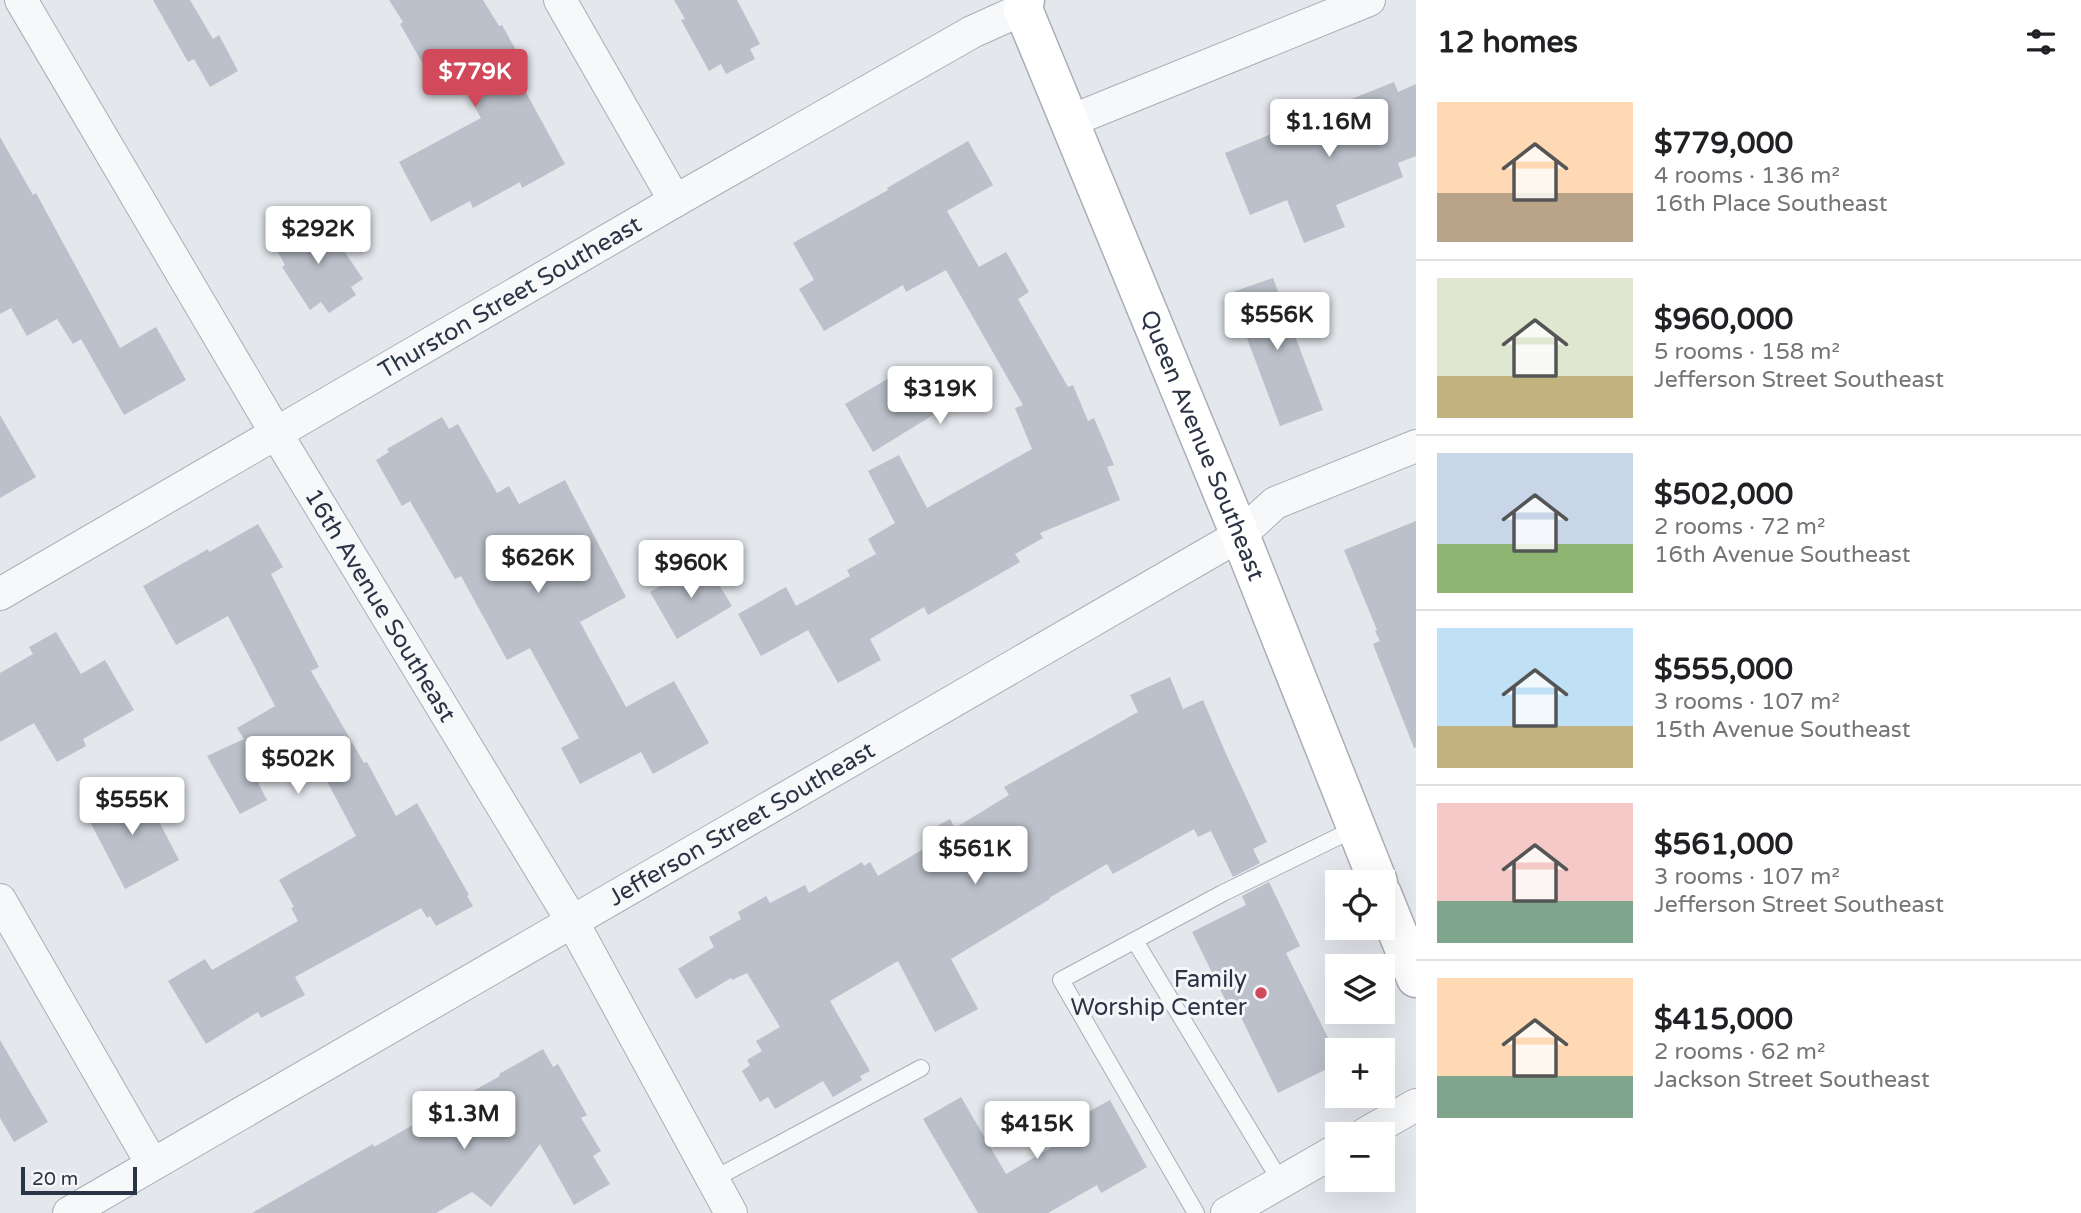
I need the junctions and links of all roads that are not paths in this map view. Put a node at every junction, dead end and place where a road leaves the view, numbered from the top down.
1 (21, 0) edge
2 (560, 0) edge
3 (1370, 0) edge
4 (1019, 3) edge
5 (1068, 122) junction
6 (675, 201) junction
7 (275, 433) junction
8 (1416, 446) edge
9 (1240, 535) junction
10 (0, 594) edge
11 (1356, 828) junction
12 (1373, 870) edge
13 (0, 900) edge
14 (572, 921) junction
15 (1395, 926) edge
16 (1135, 941) junction
17 (1416, 978) edge
18 (921, 1068) dead end
19 (1416, 1105) edge
20 (1386, 1122) edge
21 (1325, 1157) edge
22 (152, 1164) junction
23 (712, 1180) junction
24 (1281, 1182) junction
25 (69, 1213) edge
26 (730, 1213) edge
27 (1196, 1213) edge
28 (1227, 1213) edge

1 - 7 street, 16th Avenue Southeast
2 - 6 street
3 - 5 street
4 - 5 main road, Queen Avenue Southeast
4 - 6 street, Thurston Street Southeast
5 - 9 main road, Queen Avenue Southeast
6 - 7 street, Thurston Street Southeast
7 - 10 street, Thurston Street Southeast
7 - 14 street, 16th Avenue Southeast
8 - 9 street, Jefferson Street Southeast
9 - 11 main road, Queen Avenue Southeast
9 - 14 street, Jefferson Street Southeast
11 - 12 main road, Queen Avenue Southeast
11 - 16 lane
13 - 22 street
14 - 22 street, Jefferson Street Southeast
14 - 23 street, 16th Avenue Southeast
15 - 17 main road
16 - 24 lane
16 - 27 lane
18 - 23 lane
19 - 20 street
21 - 24 street
22 - 25 street, Jefferson Street Southeast
23 - 26 street, 16th Avenue Southeast
24 - 28 street

